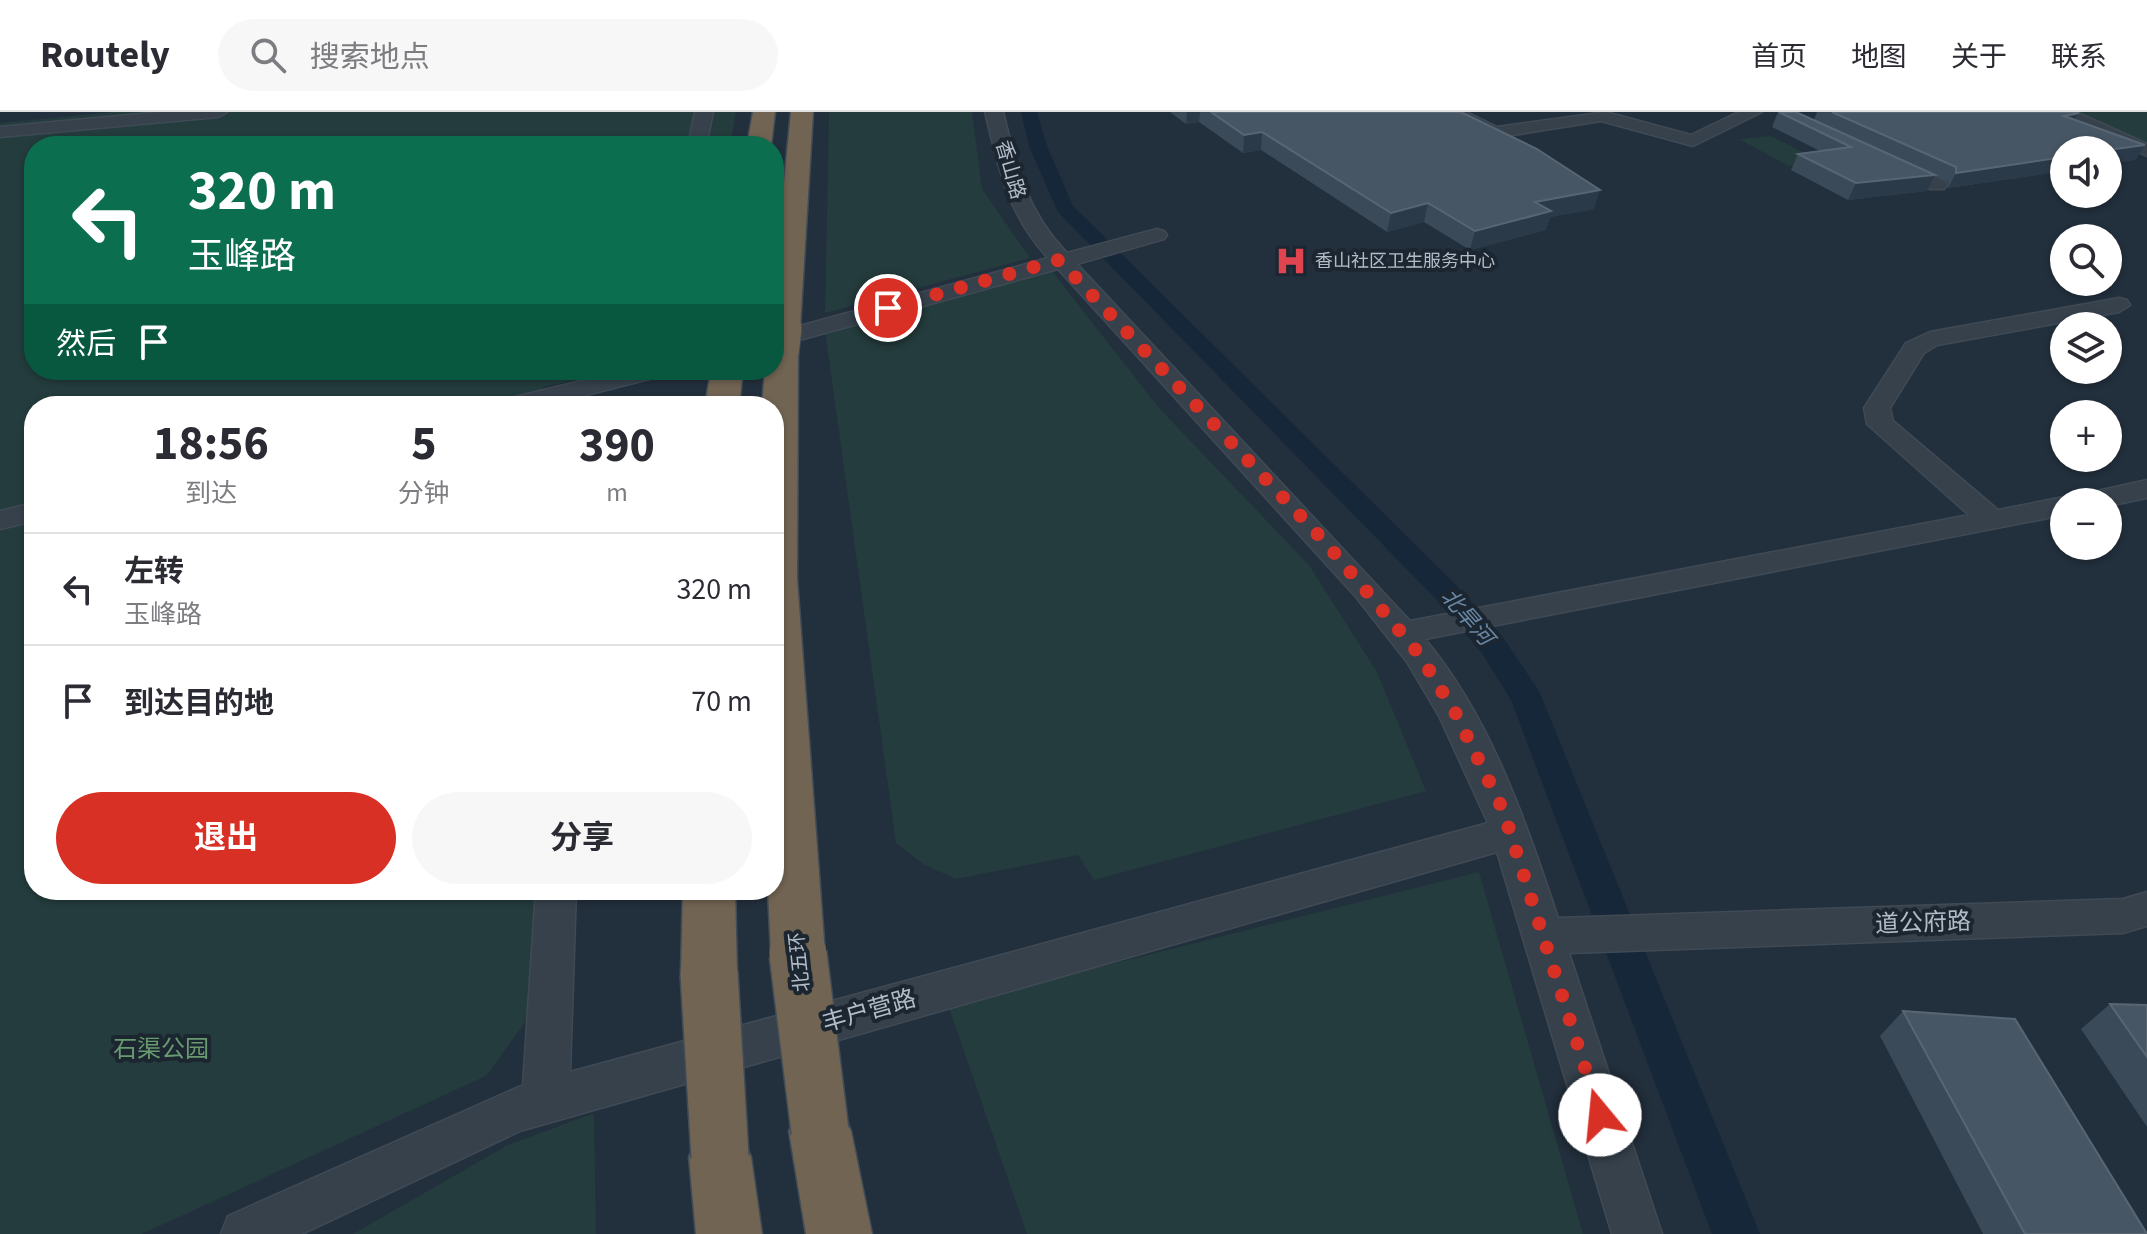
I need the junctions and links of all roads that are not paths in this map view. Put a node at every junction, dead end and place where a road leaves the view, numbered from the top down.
1 (218, 112) edge
2 (704, 112) edge
3 (764, 112) edge
4 (802, 112) edge
5 (994, 112) edge
6 (1453, 112) edge
7 (1753, 112) edge
8 (2062, 112) edge
9 (0, 132) edge
10 (699, 136) edge
11 (760, 136) edge
12 (2147, 151) edge
13 (1869, 154) edge
14 (1937, 185) edge
15 (1157, 235) dead end
16 (1071, 257) junction
17 (784, 299) edge
18 (2119, 305) dead end
19 (784, 340) edge
20 (620, 380) edge
21 (571, 396) edge
22 (2147, 489) edge
23 (2122, 494) edge
24 (2050, 509) edge
25 (24, 514) edge
26 (0, 520) edge
27 (1993, 521) junction
28 (1418, 631) junction
29 (784, 716) edge
30 (1509, 833) junction
31 (555, 900) edge
32 (709, 900) edge
33 (2147, 909) edge
34 (1544, 936) junction
35 (545, 1101) junction
36 (246, 1234) edge
37 (729, 1234) edge
38 (839, 1234) edge
39 (1637, 1234) edge

1 - 9 street
2 - 10 street
3 - 11 highway
4 - 17 highway, 北五环
5 - 16 street, 香山路
6 - 7 street
8 - 12 street
13 - 14 street
15 - 16 street
16 - 19 street
16 - 28 street, 香山路
18 - 27 street
20 - 21 street
22 - 23 street
24 - 27 street
25 - 26 street
27 - 28 street
28 - 30 street, 香山路
29 - 38 highway, 北五环, bridge
30 - 34 street, 香山路
30 - 35 street, 丰户营路
31 - 35 street
32 - 37 highway, bridge
33 - 34 street, 道公府路
34 - 39 street, 香山路
35 - 36 street, 丰户营路

